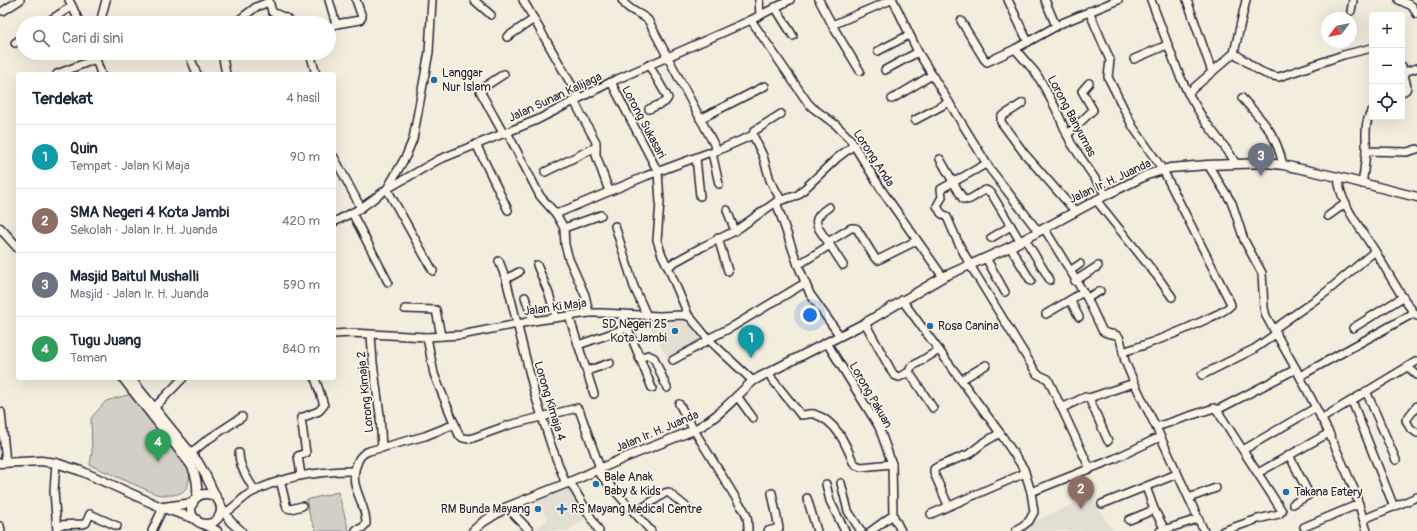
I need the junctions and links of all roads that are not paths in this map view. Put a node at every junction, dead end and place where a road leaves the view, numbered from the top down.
1 (20, 0) edge
2 (106, 0) edge
3 (329, 0) edge
4 (356, 0) edge
5 (432, 0) edge
6 (474, 0) edge
7 (523, 0) edge
8 (622, 0) edge
9 (759, 0) edge
10 (790, 0) edge
11 (819, 0) edge
12 (892, 0) edge
13 (1008, 0) edge
14 (1045, 0) edge
15 (1118, 0) edge
16 (1151, 0) edge
17 (1187, 0) edge
18 (1246, 0) edge
19 (1353, 0) edge
20 (1398, 0) edge
21 (269, 1) edge
22 (70, 3) edge
23 (775, 7) junction
24 (4, 10) dead end
25 (1416, 10) edge
26 (1351, 11) dead end
27 (1089, 12) junction
28 (491, 15) dead end
29 (760, 15) junction
30 (54, 16) edge
31 (76, 16) edge
32 (102, 16) edge
33 (244, 16) edge
34 (281, 16) edge
35 (332, 16) edge
36 (534, 19) junction
37 (751, 20) junction
38 (961, 21) dead end
39 (336, 25) edge
40 (832, 25) junction
41 (1056, 26) junction
42 (909, 35) junction
43 (507, 36) dead end
44 (793, 36) dead end
45 (1028, 42) junction
46 (1167, 45) junction
47 (1015, 49) junction
48 (1369, 49) edge
49 (878, 51) dead end
50 (918, 52) junction
51 (1234, 53) junction
52 (667, 56) junction
53 (1134, 59) dead end
54 (87, 60) edge
55 (97, 60) edge
56 (191, 60) edge
57 (223, 60) edge
58 (312, 60) edge
59 (649, 65) junction
60 (1417, 68) edge
61 (1405, 69) edge
62 (885, 70) dead end
63 (860, 71) dead end
64 (61, 72) edge
65 (100, 72) edge
66 (195, 72) edge
67 (226, 72) edge
68 (315, 72) edge
69 (1212, 72) junction
70 (504, 74) dead end
71 (932, 75) junction
72 (1405, 78) edge
73 (611, 82) junction
74 (1089, 83) dead end
75 (765, 86) dead end
76 (1405, 90) edge
77 (1188, 93) junction
78 (1242, 98) dead end
79 (892, 99) dead end
80 (576, 100) junction
81 (949, 102) junction
82 (1023, 103) dead end
83 (649, 109) dead end
84 (781, 114) dead end
85 (1369, 115) edge
86 (700, 119) junction
87 (915, 120) dead end
88 (505, 133) junction
89 (1067, 135) junction
90 (753, 136) junction
91 (476, 144) junction
92 (854, 145) junction
93 (596, 147) junction
94 (1417, 149) edge
95 (715, 151) junction
96 (1366, 151) junction
97 (696, 158) junction
98 (940, 159) dead end
99 (336, 161) edge
100 (986, 164) junction
101 (1236, 164) junction
102 (1208, 165) junction
103 (1283, 165) junction
104 (1163, 170) junction
105 (545, 172) dead end
106 (658, 172) junction
107 (1338, 177) junction
108 (954, 183) junction
109 (719, 184) dead end
110 (1362, 184) junction
111 (387, 189) junction
112 (609, 191) junction
113 (1106, 195) junction
114 (700, 196) dead end
115 (1417, 197) edge
116 (1096, 200) junction
117 (778, 201) junction
118 (1346, 203) junction
119 (829, 207) dead end
120 (361, 208) junction
121 (508, 210) dead end
122 (726, 210) dead end
123 (1075, 211) junction
124 (352, 213) junction
125 (556, 214) junction
126 (601, 215) dead end
127 (1328, 216) dead end
128 (0, 221) edge
129 (336, 221) edge
130 (616, 226) dead end
131 (1011, 226) junction
132 (0, 228) edge
133 (564, 228) junction
134 (1041, 230) junction
135 (735, 231) junction
136 (718, 238) junction
137 (991, 238) dead end
138 (16, 239) edge
139 (1022, 240) junction
140 (916, 241) junction
141 (829, 244) junction
142 (16, 246) edge
143 (1010, 247) junction
144 (1375, 251) junction
145 (986, 258) junction
146 (499, 261) dead end
147 (1080, 264) dead end
148 (537, 265) dead end
149 (798, 265) junction
150 (843, 265) dead end
151 (970, 265) junction
152 (1098, 266) dead end
153 (668, 267) junction
154 (433, 271) dead end
155 (728, 271) dead end
156 (1070, 271) junction
157 (519, 272) dead end
158 (942, 277) junction
159 (506, 279) junction
160 (1050, 280) dead end
161 (1031, 281) dead end
162 (1076, 281) junction
163 (388, 282) dead end
164 (805, 283) junction
165 (1100, 291) dead end
166 (1005, 292) dead end
167 (1085, 295) junction
168 (525, 296) dead end
169 (1172, 297) dead end
170 (1403, 297) junction
171 (902, 300) junction
172 (1070, 300) junction
173 (405, 309) dead end
174 (589, 313) junction
175 (622, 314) junction
176 (1046, 314) dead end
177 (1416, 315) edge
178 (569, 316) junction
179 (647, 316) junction
180 (688, 316) junction
181 (1079, 316) dead end
182 (556, 317) junction
183 (533, 321) junction
184 (517, 323) junction
185 (865, 323) junction
186 (627, 328) junction
187 (1353, 328) dead end
188 (1275, 331) junction
189 (336, 334) edge
190 (371, 335) junction
191 (441, 336) junction
192 (840, 336) junction
193 (427, 337) junction
194 (709, 339) junction
195 (827, 343) junction
196 (578, 345) junction
197 (939, 350) junction
198 (1123, 352) junction
199 (639, 358) junction
200 (673, 360) dead end
201 (1417, 361) edge
202 (610, 363) dead end
203 (986, 365) dead end
204 (1408, 367) junction
205 (587, 371) junction
206 (769, 372) junction
207 (909, 372) junction
208 (1298, 372) junction
209 (1202, 375) dead end
210 (1417, 375) edge
211 (125, 380) edge
212 (132, 380) edge
213 (180, 380) edge
214 (317, 380) edge
215 (961, 380) junction
216 (753, 381) junction
217 (1134, 383) junction
218 (652, 388) dead end
219 (667, 388) dead end
220 (1366, 392) junction
221 (594, 394) dead end
222 (737, 396) junction
223 (1089, 398) junction
224 (1352, 400) junction
225 (679, 404) dead end
226 (1417, 406) edge
227 (154, 408) junction
228 (933, 408) dead end
229 (1062, 408) junction
230 (1315, 408) junction
231 (1218, 410) junction
232 (2, 412) dead end
233 (242, 417) dead end
234 (542, 417) junction
235 (752, 418) dead end
236 (1321, 419) junction
237 (455, 424) junction
238 (1156, 427) junction
239 (694, 430) junction
240 (1000, 433) junction
241 (1417, 433) edge
242 (1329, 434) junction
243 (1160, 437) junction
244 (1108, 441) dead end
245 (382, 448) junction
246 (1243, 450) junction
247 (191, 453) junction
248 (239, 453) dead end
249 (1289, 455) junction
250 (1396, 460) dead end
251 (3, 463) edge
252 (56, 463) junction
253 (892, 464) junction
254 (598, 469) junction
255 (1090, 469) junction
256 (354, 471) junction
257 (1025, 473) junction
258 (1258, 473) junction
259 (1177, 474) junction
260 (301, 475) junction
261 (280, 480) junction
262 (568, 483) junction
263 (842, 483) dead end
264 (826, 484) dead end
265 (1146, 487) junction
266 (1216, 488) dead end
267 (255, 491) junction
268 (1031, 492) junction
269 (772, 493) dead end
270 (216, 497) junction
271 (1417, 497) edge
272 (807, 498) dead end
273 (1189, 498) junction
274 (195, 500) junction
275 (1102, 504) dead end
276 (1293, 504) dead end
277 (1359, 504) junction
278 (221, 506) junction
279 (302, 506) dead end
280 (948, 506) junction
281 (507, 507) junction
282 (163, 508) junction
283 (1394, 508) junction
284 (1154, 509) junction
285 (690, 510) dead end
286 (225, 513) junction
287 (635, 513) junction
288 (931, 514) dead end
289 (894, 515) junction
290 (1198, 519) junction
291 (1129, 520) dead end
292 (1364, 520) junction
293 (199, 521) junction
294 (0, 526) edge
295 (117, 526) dead end
296 (1304, 527) dead end
297 (57, 528) edge
298 (1019, 530) edge
299 (1163, 530) edge
300 (1, 531) edge
301 (152, 531) edge
302 (216, 531) edge
303 (241, 531) edge
304 (357, 531) edge
305 (473, 531) edge
306 (530, 531) edge
307 (599, 531) edge
308 (651, 531) edge
309 (748, 531) edge
310 (768, 531) edge
311 (817, 531) edge
312 (845, 531) edge
313 (861, 531) edge
314 (871, 531) edge
315 (901, 531) edge
316 (1204, 531) edge
317 (1223, 531) edge
318 (1367, 531) edge

1 - 24 street
2 - 32 street
3 - 35 street
4 - 39 street
5 - 111 street
6 - 28 street
7 - 36 street
8 - 52 street
9 - 29 street
10 - 23 street, Jalan Sunan Kalijaga
11 - 40 street
12 - 40 street
12 - 42 street
13 - 45 street
14 - 41 street
15 - 27 street
16 - 46 street
17 - 69 street
18 - 51 street
19 - 26 street
20 - 25 street
21 - 33 street
21 - 34 street
22 - 30 street
22 - 31 street
23 - 29 street, Jalan Sunan Kalijaga
23 - 44 street
27 - 41 street
27 - 104 street
29 - 37 street, Jalan Sunan Kalijaga
36 - 43 street
36 - 80 street
37 - 52 street, Jalan Sunan Kalijaga
37 - 92 street, Lorong Anda
38 - 47 street
40 - 63 street
41 - 45 street
42 - 49 street
42 - 50 street
45 - 47 street
46 - 53 street
46 - 77 street
47 - 89 street, Lorong Banyumas
48 - 51 street
50 - 62 street
50 - 71 street
51 - 69 street
52 - 59 street, Jalan Sunan Kalijaga
52 - 86 street
54 - 64 street
55 - 65 street
56 - 66 street
57 - 67 street
58 - 68 street
59 - 73 street, Jalan Sunan Kalijaga
59 - 83 street
60 - 61 street
69 - 77 street
70 - 88 street
71 - 79 street
71 - 81 street
72 - 76 street
73 - 80 street, Jalan Sunan Kalijaga
73 - 106 street, Lorong Sukasari
74 - 89 street
75 - 86 street
77 - 101 street
78 - 103 street
80 - 88 street, Jalan Sunan Kalijaga
80 - 93 street
81 - 87 street
81 - 100 street
82 - 123 street
84 - 90 street
85 - 96 street
86 - 95 street
88 - 91 street, Jalan Sunan Kalijaga
88 - 125 street
89 - 113 street, Lorong Banyumas
90 - 95 street
90 - 117 street
91 - 111 street, Jalan Sunan Kalijaga
91 - 121 street
92 - 117 street
92 - 140 street, Lorong Anda
93 - 105 street
93 - 112 street
94 - 96 street
95 - 97 street
95 - 109 street
96 - 110 street
97 - 106 street
97 - 114 street
98 - 108 street
99 - 120 street
100 - 108 street
100 - 134 street
101 - 102 main road, Jalan Ir. H. Juanda
101 - 103 main road, Jalan Ir. H. Juanda
102 - 104 main road, Jalan Ir. H. Juanda
102 - 188 street
103 - 107 main road, Jalan Ir. H. Juanda
104 - 113 main road, Jalan Ir. H. Juanda
104 - 198 street
106 - 112 street
106 - 153 street
107 - 110 main road, Jalan Ir. H. Juanda
107 - 118 street
108 - 131 street
108 - 151 street
110 - 115 main road, Jalan Ir. H. Juanda
111 - 120 street, Jalan Sunan Kalijaga
111 - 154 street
112 - 125 street
113 - 116 main road, Jalan Ir. H. Juanda
116 - 123 main road, Jalan Ir. H. Juanda
116 - 169 street
117 - 135 street
117 - 149 street
118 - 127 street
118 - 144 street
119 - 141 street
120 - 124 street, Jalan Sunan Kalijaga
122 - 135 street
123 - 134 main road, Jalan Ir. H. Juanda
124 - 129 street, Jalan Sunan Kalijaga
124 - 163 street
125 - 133 street
126 - 133 street
128 - 138 main road
130 - 179 street
131 - 137 street
131 - 139 street
132 - 142 main road
133 - 174 street
134 - 139 main road, Jalan Ir. H. Juanda
134 - 156 street
135 - 136 street
136 - 153 street
136 - 155 street
139 - 143 main road, Jalan Ir. H. Juanda
139 - 160 street
140 - 141 street
140 - 158 street, Lorong Anda
141 - 149 street
141 - 150 street
143 - 145 main road, Jalan Ir. H. Juanda
143 - 161 street
144 - 170 street
144 - 188 street
145 - 151 main road, Jalan Ir. H. Juanda
145 - 166 street
146 - 159 street, Lorong Kimaja 4
147 - 156 street
148 - 182 street
149 - 164 street
151 - 158 main road, Jalan Ir. H. Juanda
151 - 229 street
152 - 162 street
153 - 180 street
156 - 162 street
157 - 159 street
158 - 171 main road, Jalan Ir. H. Juanda
159 - 184 street, Lorong Kimaja 4
162 - 167 street
164 - 192 street
164 - 194 street
165 - 167 street
167 - 172 street
167 - 198 street
168 - 183 street
170 - 177 street
170 - 187 street
171 - 185 main road, Jalan Ir. H. Juanda
171 - 197 street
172 - 176 street
172 - 181 street
173 - 191 street
174 - 175 street, Jalan Ki Maja
174 - 178 street, Jalan Ki Maja
175 - 179 street, Jalan Ki Maja
175 - 186 street
177 - 208 street
178 - 182 street, Jalan Ki Maja
178 - 196 street
179 - 180 street, Jalan Ki Maja
180 - 194 street
182 - 183 street, Jalan Ki Maja
183 - 184 street, Jalan Ki Maja
184 - 191 street, Jalan Ki Maja
184 - 234 street, Lorong Kimaja 4
185 - 192 main road, Jalan Ir. H. Juanda
185 - 207 street
186 - 196 street
186 - 199 street
188 - 208 street
188 - 209 street
189 - 190 street, Jalan Ki Maja
190 - 193 street, Jalan Ki Maja
190 - 245 street, Lorong Kimaja 2
191 - 193 street, Jalan Ki Maja
192 - 195 main road, Jalan Ir. H. Juanda
193 - 237 street
194 - 200 street
194 - 216 street
195 - 206 main road, Jalan Ir. H. Juanda
195 - 253 street, Lorong Pakuan
196 - 205 street
197 - 207 street
197 - 215 street
198 - 217 street
199 - 218 street
199 - 219 street
201 - 204 street
202 - 205 street
203 - 215 street
204 - 210 street
204 - 220 street
205 - 221 street
206 - 216 main road, Jalan Ir. H. Juanda
206 - 253 street
207 - 228 street
208 - 230 street
208 - 231 street
211 - 274 main road
212 - 227 main road
213 - 227 street
214 - 260 street
215 - 240 street
216 - 222 main road, Jalan Ir. H. Juanda
217 - 223 street
217 - 238 street
220 - 224 street
220 - 250 street
222 - 235 street
222 - 239 main road, Jalan Ir. H. Juanda
223 - 229 street
223 - 244 street
224 - 236 street
224 - 283 street
225 - 239 street
226 - 241 street
227 - 247 main road
229 - 255 street
230 - 236 street
230 - 246 street
231 - 238 street
231 - 246 street
232 - 251 street
233 - 247 street
234 - 237 street
234 - 254 street
234 - 262 street, Lorong Kimaja 4
236 - 242 street
237 - 245 street
238 - 243 street
239 - 254 main road, Jalan Ir. H. Juanda
239 - 309 street
240 - 257 street
240 - 280 street
242 - 249 street
242 - 277 street
243 - 255 street
243 - 259 street
245 - 256 street
246 - 258 street
247 - 270 main road
248 - 267 street
249 - 258 street
249 - 276 street
251 - 252 main road
252 - 282 main road
252 - 297 street
253 - 289 street, Lorong Pakuan
254 - 262 main road, Jalan Ir. H. Juanda
254 - 287 street
255 - 268 street
256 - 260 street
256 - 304 street
257 - 268 street
257 - 280 street
258 - 317 street
259 - 265 street
259 - 273 street
260 - 261 street
261 - 267 street
261 - 279 street
262 - 281 main road, Jalan Ir. H. Juanda
262 - 307 street, Lorong Kimaja 4
263 - 313 street
264 - 312 street
265 - 275 street
265 - 284 street
266 - 273 street
267 - 286 street
268 - 298 street
269 - 310 street
270 - 274 main road
270 - 278 main road
271 - 283 street
272 - 311 street
273 - 290 street
274 - 282 main road
274 - 293 main road
277 - 292 street
277 - 296 street
278 - 286 main road
278 - 293 main road
280 - 288 street
281 - 305 main road, Jalan Ir. H. Juanda
281 - 306 street
282 - 293 main road
282 - 301 street
283 - 292 street
284 - 291 street
284 - 299 street
285 - 287 street
286 - 303 main road
287 - 308 street
289 - 314 street
289 - 315 street, Lorong Pakuan
290 - 299 street
290 - 316 street
292 - 318 street
293 - 302 main road
294 - 300 street
295 - 297 street

